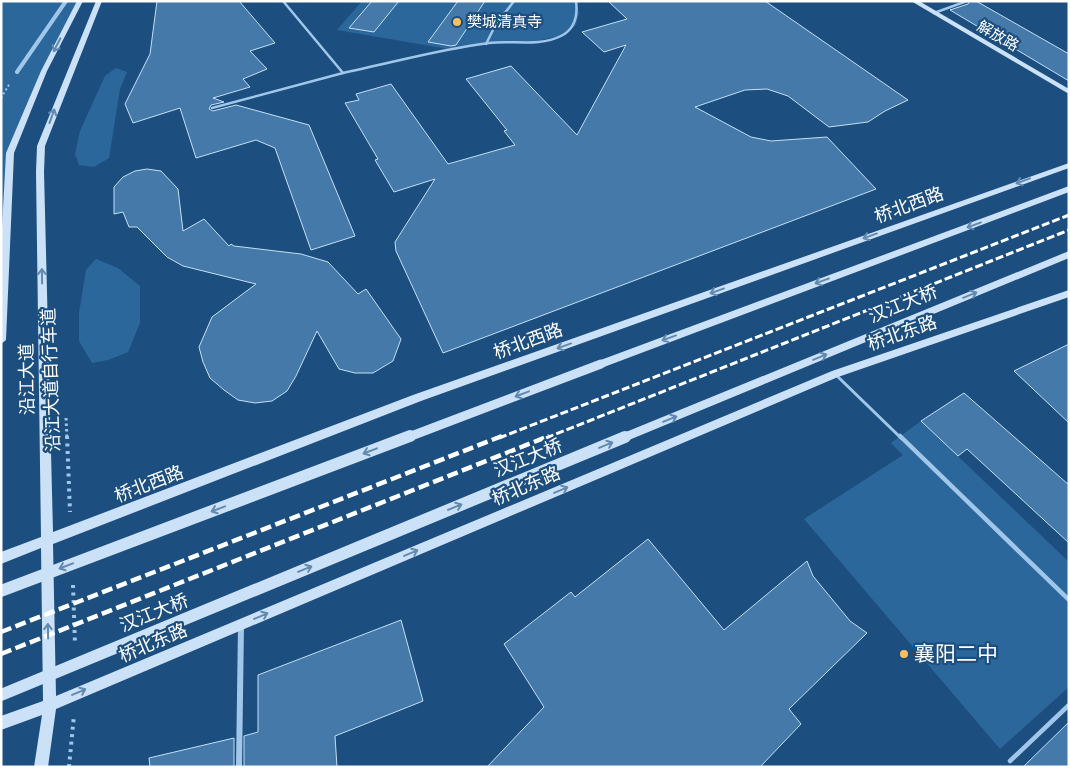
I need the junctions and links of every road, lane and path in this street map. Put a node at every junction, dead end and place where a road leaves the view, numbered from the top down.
1 (66, 1) edge
2 (80, 1) edge
3 (99, 1) edge
4 (283, 1) edge
5 (514, 1) edge
6 (576, 1) edge
7 (914, 1) edge
8 (967, 1) edge
9 (934, 13) junction
10 (486, 44) junction
11 (17, 72) dead end
12 (344, 73) junction
13 (1069, 92) edge
14 (212, 108) dead end
15 (1069, 165) edge
16 (1069, 189) edge
17 (1069, 254) edge
18 (1069, 293) edge
19 (1, 340) edge
20 (835, 374) junction
21 (66, 414) dead end
22 (70, 532) junction
23 (47, 541) junction
24 (1, 558) edge
25 (72, 579) dead end
26 (1, 591) edge
27 (1069, 600) edge
28 (241, 624) junction
29 (75, 646) dead end
30 (77, 694) junction
31 (1, 695) edge
32 (1069, 704) edge
33 (50, 705) junction
34 (1, 723) edge
35 (1010, 761) dead end
36 (41, 767) edge
37 (69, 767) edge
38 (239, 767) edge

1 - 11 street
2 -> 19 main road, 沿江大道
23 -> 3 main road, 沿江大道
4 - 12 lane
5 - 10 lane
6 - 10 lane
7 - 9 main road, 解放路
8 - 9 lane
9 - 13 main road, 解放路
10 - 12 lane
12 - 14 lane
15 -> 22 main road, 桥北西路
16 -> 26 main road, bridge
31 -> 17 main road, 汉江大桥, bridge
18 - 20 main road, 桥北东路
20 - 27 lane
28 -> 20 main road, 桥北东路
21 - 22 path, 沿江大道自行车道
22 - 23 main road, 桥北西路
23 - 24 main road, 桥北西路
33 -> 23 main road, 沿江大道
25 - 29 path
30 -> 28 main road, 桥北东路
28 - 38 street
30 - 33 main road, 桥北东路
30 - 37 path
32 - 35 lane
33 - 34 main road, 桥北东路
33 - 36 main road, 沿江大道

